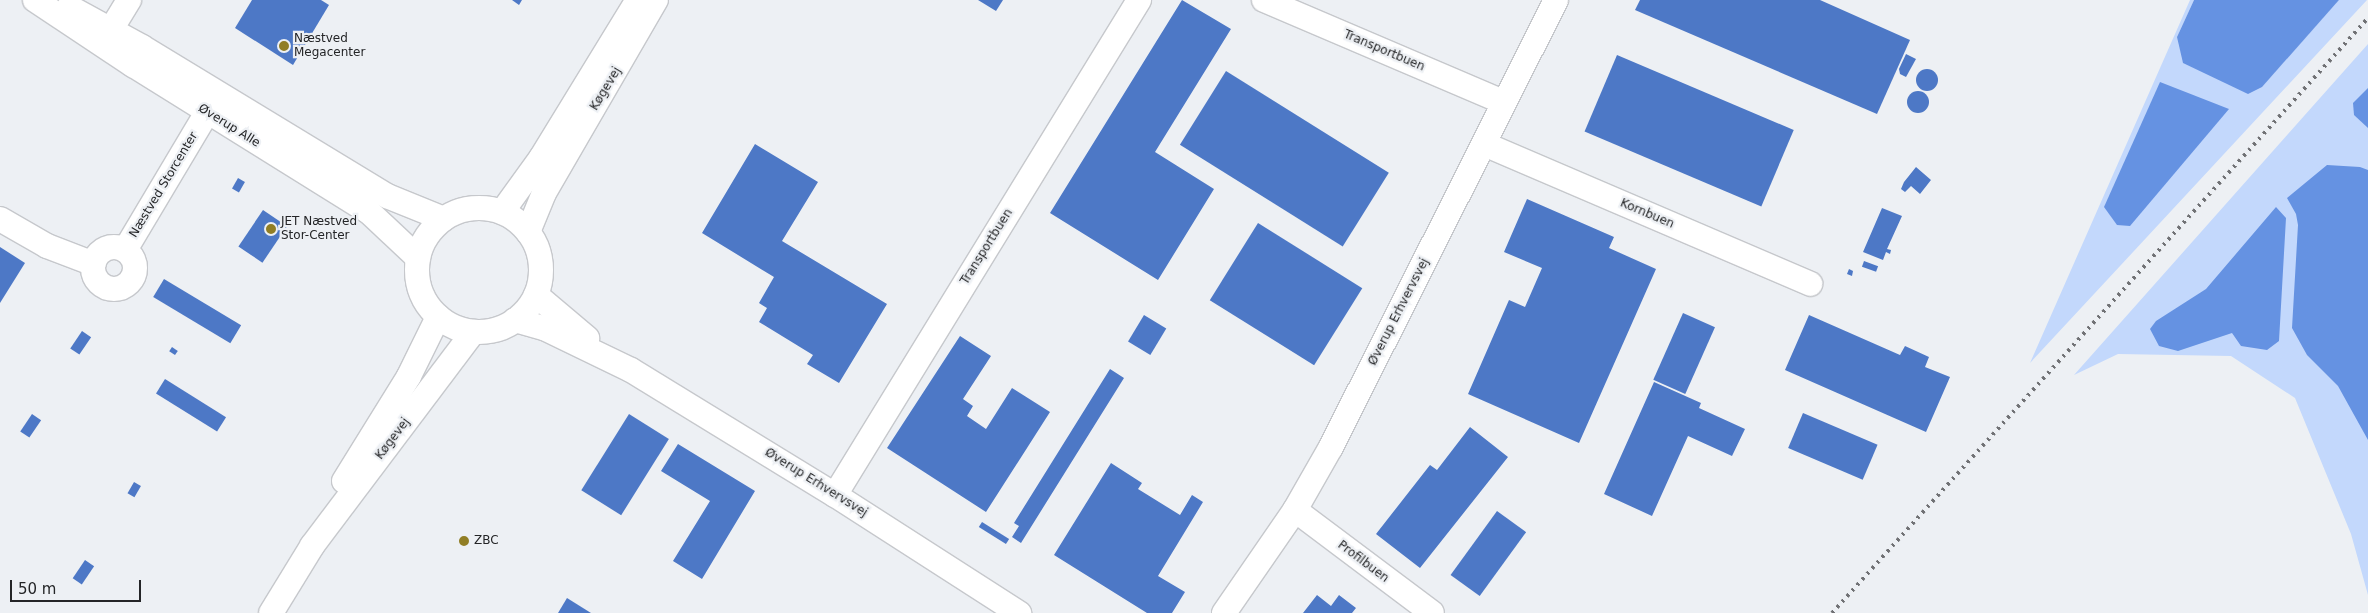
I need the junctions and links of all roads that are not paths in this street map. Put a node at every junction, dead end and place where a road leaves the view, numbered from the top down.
1 (35, 0) edge
2 (56, 0) edge
3 (129, 0) edge
4 (638, 0) edge
5 (656, 0) edge
6 (1138, 0) edge
7 (1264, 0) edge
8 (1556, 0) edge
9 (106, 37) junction
10 (1504, 102) junction
11 (213, 103) junction
12 (1484, 144) junction
13 (502, 212) junction
14 (0, 219) edge
15 (444, 219) junction
16 (528, 232) junction
17 (125, 250) junction
18 (418, 258) junction
19 (94, 264) junction
20 (1810, 284) dead end
21 (536, 295) junction
22 (438, 317) junction
23 (515, 320) junction
24 (473, 332) junction
25 (611, 358) junction
26 (835, 495) junction
27 (1295, 510) junction
28 (312, 546) junction
29 (1005, 609) edge
30 (272, 613) edge
31 (1224, 613) edge
32 (1432, 613) edge

1 - 9 street, Øverup Alle
2 - 9 street, Øverup Alle
3 - 9 street
4 - 13 street, Køgevej
5 - 16 street, Køgevej
6 - 26 street, Transportbuen
7 - 10 street, Transportbuen
8 - 10 street, Øverup Erhvervsvej
9 - 11 street, Øverup Alle
10 - 12 street, Øverup Erhvervsvej
11 - 15 street, Øverup Alle
11 - 17 street, Næstved Storcenter
11 - 18 street, Øverup Alle
12 - 20 street, Kornbuen
12 - 27 street, Øverup Erhvervsvej
13 - 15 street
13 - 16 street
14 - 19 street
15 - 18 street
16 - 21 street
17 - 19 street
17 - 19 street
18 - 22 street
21 - 23 street
21 - 25 street, Øverup Erhvervsvej
22 - 24 street
22 - 28 street, Køgevej
23 - 24 street
23 - 25 street, Øverup Erhvervsvej
24 - 28 street, Køgevej
25 - 26 street, Øverup Erhvervsvej
26 - 29 street, Øverup Erhvervsvej
27 - 31 street, Øverup Erhvervsvej
27 - 32 street, Profilbuen
28 - 30 street, Køgevej

